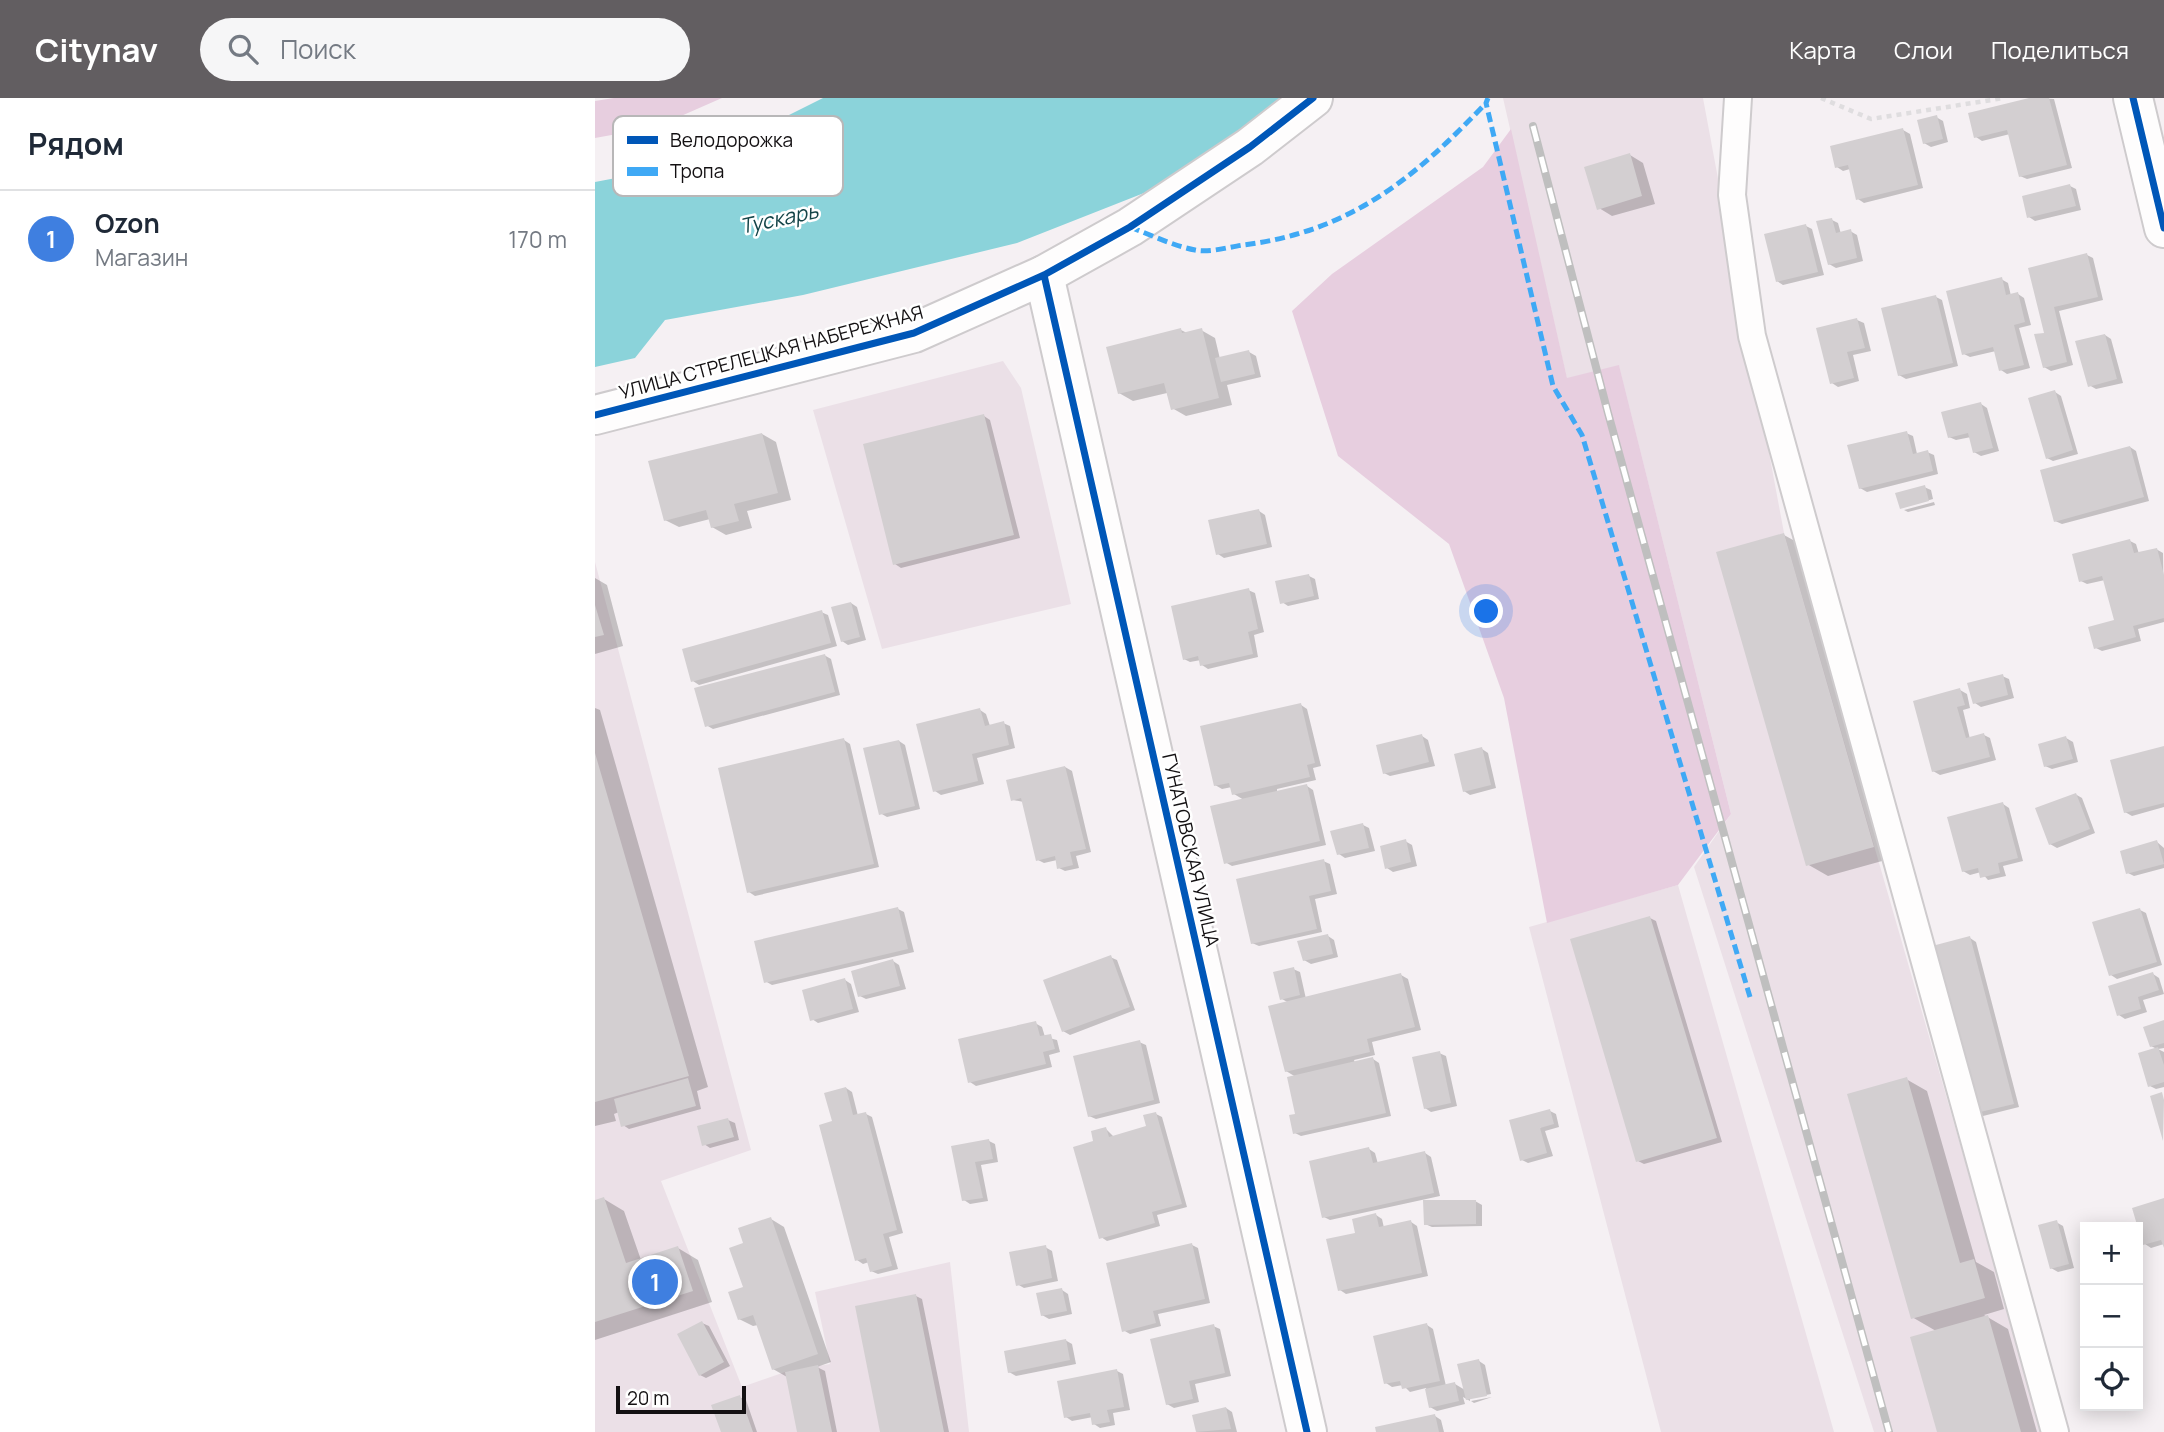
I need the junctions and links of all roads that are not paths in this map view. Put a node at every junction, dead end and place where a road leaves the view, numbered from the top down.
1 (1313, 98) edge
2 (1738, 98) edge
3 (2133, 98) edge
4 (2164, 228) edge
5 (1044, 275) junction
6 (595, 415) edge
7 (1307, 1432) edge
8 (2055, 1432) edge

1 - 5 street, УЛИЦА СТРЕЛЕЦКАЯ НАБЕРЕЖНАЯ
2 - 8 lane
3 - 4 street
5 - 6 street, УЛИЦА СТРЕЛЕЦКАЯ НАБЕРЕЖНАЯ
5 - 7 street, ГУНАТОВСКАЯ УЛИЦА

